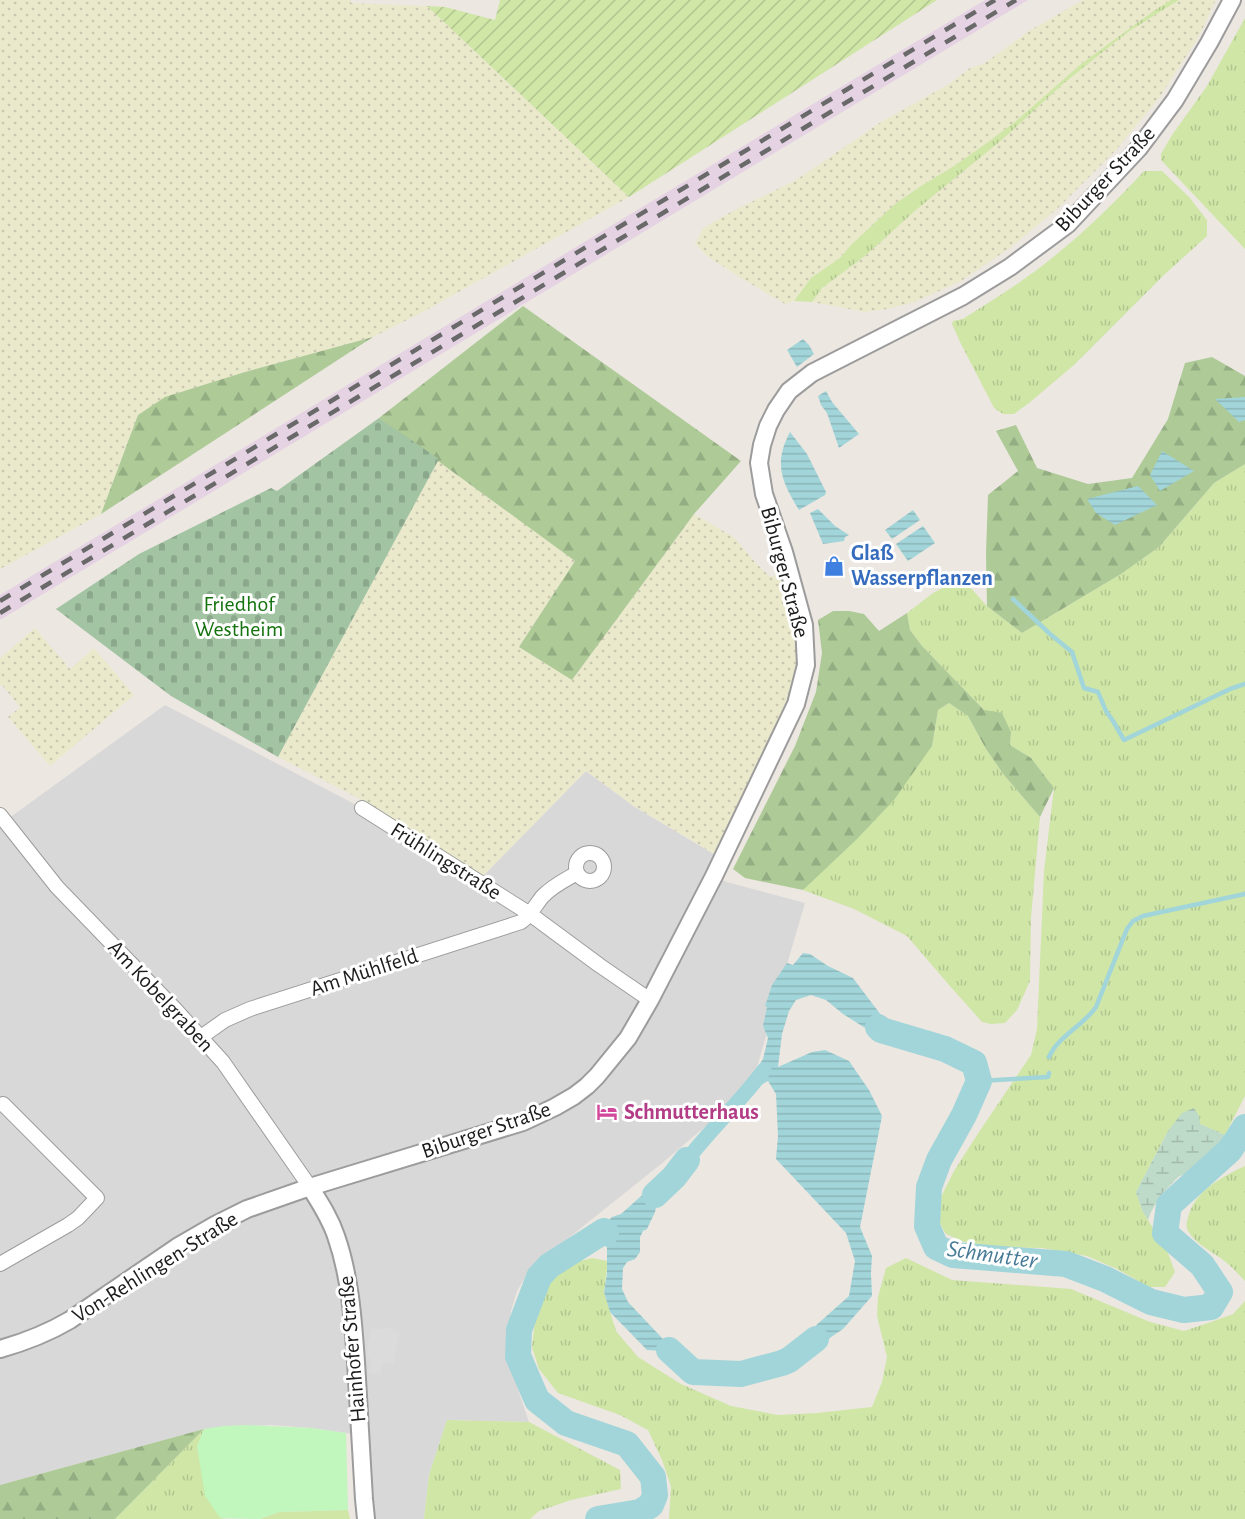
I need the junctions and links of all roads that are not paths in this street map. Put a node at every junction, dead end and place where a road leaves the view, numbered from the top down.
1 (1232, 0) edge
2 (362, 808) dead end
3 (0, 815) edge
4 (578, 873) dead end
5 (530, 914) junction
6 (650, 1000) junction
7 (201, 1038) junction
8 (1, 1104) edge
9 (310, 1187) junction
10 (0, 1264) edge
11 (0, 1348) edge
12 (366, 1519) edge

1 - 6 street, Biburger Straße
2 - 5 street, Frühlingstraße
3 - 7 street, Am Kobelgraben
4 - 5 street
5 - 6 street, Frühlingstraße
5 - 7 street, Am Mühlfeld
6 - 9 street, Biburger Straße
7 - 9 street, Am Kobelgraben
8 - 10 street
9 - 11 street, Von-Rehlingen-Straße
9 - 12 street, Hainhofer Straße

